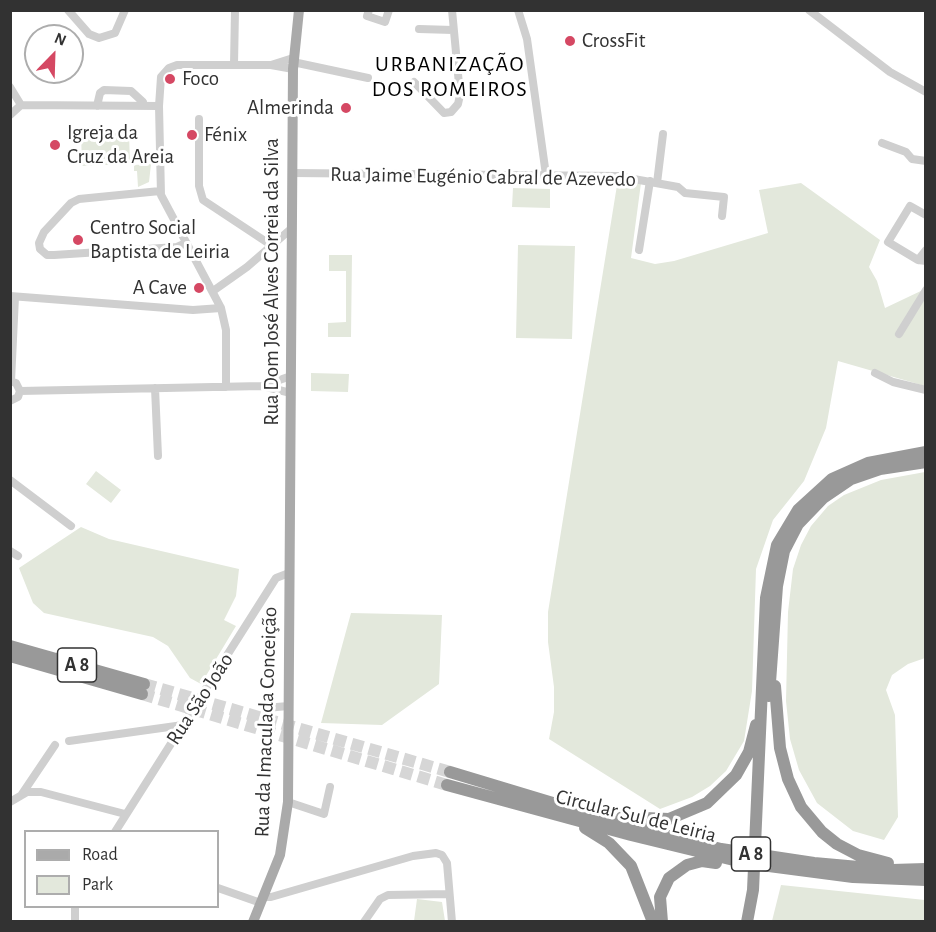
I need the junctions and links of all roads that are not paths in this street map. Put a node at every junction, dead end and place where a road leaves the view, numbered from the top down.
1 (68, 10) edge
2 (125, 10) edge
3 (235, 10) edge
4 (299, 10) edge
5 (369, 10) edge
6 (389, 10) edge
7 (452, 10) edge
8 (518, 10) edge
9 (809, 10) edge
10 (418, 29) dead end
11 (453, 30) junction
12 (293, 63) junction
13 (234, 65) junction
14 (368, 78) dead end
15 (414, 82) dead end
16 (10, 87) edge
17 (926, 92) edge
18 (21, 105) junction
19 (97, 106) junction
20 (142, 106) junction
21 (159, 106) junction
22 (10, 115) edge
23 (199, 119) dead end
24 (663, 134) dead end
25 (882, 143) dead end
26 (926, 161) edge
27 (292, 173) junction
28 (546, 175) junction
29 (654, 182) junction
30 (160, 192) junction
31 (926, 215) edge
32 (722, 216) dead end
33 (292, 228) junction
34 (186, 243) junction
35 (271, 245) junction
36 (639, 250) dead end
37 (926, 250) edge
38 (922, 260) edge
39 (926, 290) edge
40 (214, 293) junction
41 (13, 297) edge
42 (221, 308) junction
43 (201, 310) junction
44 (899, 334) dead end
45 (875, 373) dead end
46 (291, 376) junction
47 (11, 381) edge
48 (262, 386) junction
49 (226, 387) junction
50 (155, 388) junction
51 (926, 390) edge
52 (20, 391) junction
53 (291, 393) junction
54 (10, 401) edge
55 (926, 452) edge
56 (158, 456) dead end
57 (926, 462) edge
58 (10, 480) edge
59 (71, 526) dead end
60 (290, 555) joint
61 (289, 573) junction
62 (10, 646) edge
63 (10, 656) edge
64 (772, 658) junction
65 (761, 704) junction
66 (288, 706) junction
67 (266, 708) dead end
68 (183, 725) junction
69 (69, 741) dead end
70 (55, 745) dead end
71 (330, 787) dead end
72 (22, 794) junction
73 (10, 802) edge
74 (288, 802) junction
75 (581, 811) junction
76 (542, 812) junction
77 (125, 814) junction
78 (759, 829) junction
79 (116, 830) edge
80 (746, 863) junction
81 (926, 869) edge
82 (926, 880) edge
83 (219, 888) edge
84 (756, 891) junction
85 (448, 894) junction
86 (262, 900) junction
87 (253, 921) edge
88 (364, 921) edge
89 (452, 921) edge
90 (653, 921) edge
91 (662, 921) edge
92 (747, 921) edge
93 (755, 921) edge

1 - 2 street
3 - 13 street
4 - 12 main road, Rua Dom José Alves Correia da Silva
5 - 6 street
7 - 11 street
8 - 28 street
9 - 17 street
10 - 11 street
11 - 15 street
12 - 13 street
12 - 14 street
12 - 27 main road, Rua Dom José Alves Correia da Silva
13 - 21 street
16 - 18 street
18 - 19 street
18 - 22 street
19 - 20 street
19 - 20 street
20 - 21 street
21 - 30 street
23 - 35 street
24 - 29 street
25 - 26 street
27 - 28 street, Rua Jaime Eugénio Cabral de Azevedo
27 - 33 main road, Rua Dom José Alves Correia da Silva
28 - 29 street, Rua Jaime Eugénio Cabral de Azevedo
29 - 32 street, Rua Jaime Eugénio Cabral de Azevedo
29 - 36 street
30 - 34 street
30 - 34 street
31 - 38 street
33 - 35 street
33 - 46 main road, Rua Dom José Alves Correia da Silva
34 - 40 street
35 - 40 street
37 - 38 street
39 - 44 street
40 - 42 street
40 - 43 street
41 - 43 street
41 - 47 street
42 - 43 street
42 - 49 street
45 - 51 street
46 - 48 street
46 - 53 main road, Rua Dom José Alves Correia da Silva
47 - 52 street
48 - 49 street
48 - 53 street
49 - 50 street
50 - 52 street
50 - 56 street
52 - 54 street
53 - 60 main road, Rua Dom José Alves Correia da Silva
55 - 65 highway
57 - 64 highway
58 - 59 street
60 - 61 main road, Rua da Imaculada Conceição
61 - 66 main road, Rua da Imaculada Conceição
61 - 68 street, Rua São João
62 - 63 highway, A 8
64 - 78 highway
64 - 81 highway
65 - 75 highway
65 - 78 highway
66 - 67 street
66 - 74 main road, Rua da Imaculada Conceição
68 - 69 street
68 - 77 street, Rua São João
70 - 72 street
71 - 74 street
72 - 73 street
72 - 77 street
74 - 86 main road, Rua da Imaculada Conceição
75 - 76 highway, Circular Sul de Leiria / A 8
75 - 81 highway, Circular Sul de Leiria / A 8
76 - 80 highway, Circular Sul de Leiria / A 8
76 - 90 highway
77 - 79 street, Rua São João
78 - 84 highway
80 - 82 highway, Circular Sul de Leiria / A 8
80 - 91 highway
83 - 86 street
84 - 92 highway
84 - 93 highway
85 - 86 street
85 - 88 street
85 - 89 street
86 - 87 main road, Rua da Imaculada Conceição

